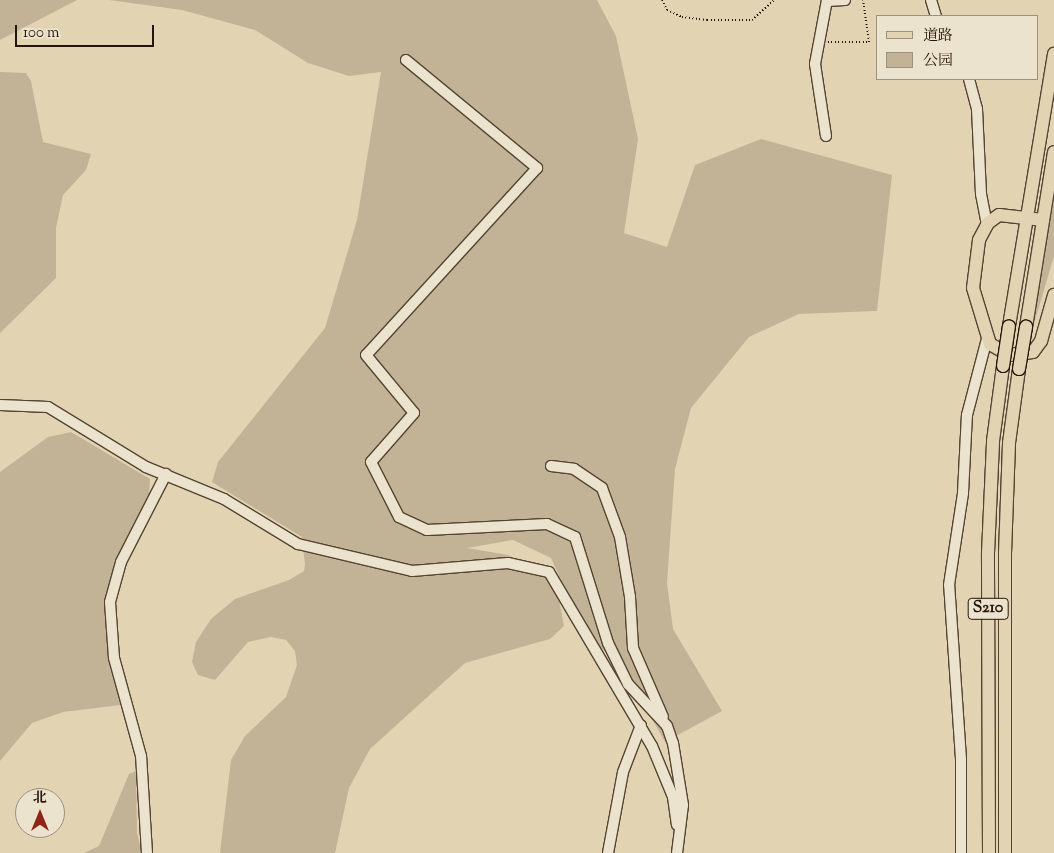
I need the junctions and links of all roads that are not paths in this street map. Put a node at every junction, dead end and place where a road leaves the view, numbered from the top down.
1 (827, 0) edge
2 (845, 0) edge
3 (931, 0) edge
4 (936, 15) edge
5 (1054, 54) edge
6 (406, 60) dead end
7 (969, 80) edge
8 (826, 136) dead end
9 (1054, 152) edge
10 (1027, 216) junction
11 (1043, 220) junction
12 (987, 224) junction
13 (1054, 295) edge
14 (987, 339) junction
15 (0, 405) edge
16 (551, 466) dead end
17 (166, 474) junction
18 (641, 725) junction
19 (667, 726) junction
20 (147, 853) edge
21 (608, 853) edge
22 (676, 853) edge
23 (961, 853) edge
24 (988, 853) edge
25 (1005, 853) edge

1 - 2 street
1 - 8 street
3 - 4 street
5 - 10 main road, S210
6 - 19 street
7 - 12 street
9 - 11 main road, S210
10 - 11 main road
10 - 12 main road
10 - 24 main road, S210, bridge
11 - 25 main road, S210, bridge
12 - 14 main road
13 - 14 main road
14 - 23 street
15 - 17 street
16 - 19 street
17 - 18 street
17 - 20 street
18 - 21 street
18 - 22 street
19 - 22 street

